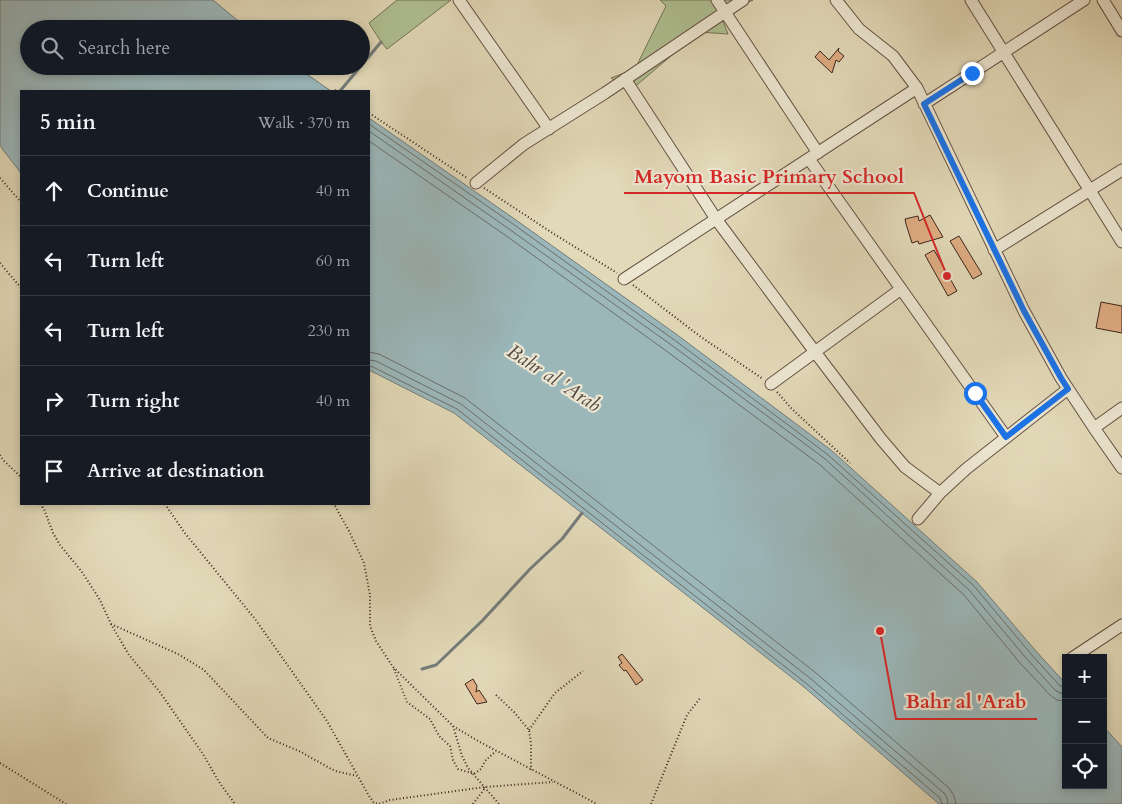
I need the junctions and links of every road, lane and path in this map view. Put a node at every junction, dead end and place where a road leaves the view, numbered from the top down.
1 (459, 0) edge
2 (717, 0) edge
3 (743, 0) edge
4 (836, 0) edge
5 (971, 0) edge
6 (1084, 0) edge
7 (1103, 0) edge
8 (724, 12) junction
9 (1122, 31) edge
10 (1004, 52) junction
11 (625, 79) junction
12 (917, 88) junction
13 (924, 104) junction
14 (549, 128) junction
15 (814, 156) junction
16 (1122, 170) edge
17 (0, 178) edge
18 (476, 183) dead end
19 (1090, 190) junction
20 (20, 201) edge
21 (716, 219) junction
22 (1122, 242) edge
23 (994, 250) junction
24 (0, 264) edge
25 (624, 279) dead end
26 (20, 287) edge
27 (901, 289) junction
28 (815, 352) junction
29 (771, 384) dead end
30 (1068, 389) junction
31 (1122, 408) edge
32 (1094, 428) junction
33 (1006, 437) junction
34 (0, 456) edge
35 (1122, 468) edge
36 (20, 476) edge
37 (940, 493) junction
38 (41, 505) edge
39 (166, 505) edge
40 (334, 505) edge
41 (918, 519) dead end
42 (111, 624) junction
43 (1122, 625) edge
44 (1078, 654) edge
45 (393, 667) junction
46 (583, 671) dead end
47 (496, 695) dead end
48 (701, 697) dead end
49 (454, 726) junction
50 (529, 730) junction
51 (496, 751) junction
52 (0, 763) edge
53 (531, 770) junction
54 (474, 774) junction
55 (357, 776) junction
56 (553, 782) junction
57 (485, 787) junction
58 (400, 799) junction
59 (66, 804) edge
60 (235, 804) edge
61 (402, 804) edge
62 (473, 804) edge
63 (499, 804) edge
64 (597, 804) edge
65 (651, 804) edge

1 - 14 street
2 - 8 street
3 - 8 street
4 - 12 street
5 - 10 street
6 - 10 street
7 - 9 street
8 - 11 street
8 - 15 street
10 - 13 street
10 - 19 street
11 - 14 street
11 - 21 street
12 - 13 street
12 - 15 street
13 - 23 street
14 - 18 street
15 - 21 street
15 - 27 street
16 - 19 street
17 - 20 path
19 - 22 street
19 - 23 street
21 - 25 street
21 - 28 street
23 - 30 street
24 - 26 path
27 - 28 street
27 - 33 street
28 - 29 street
28 - 37 street
30 - 32 street
30 - 33 street
31 - 32 street
32 - 35 street
33 - 37 street
34 - 36 path
37 - 41 street
38 - 42 path
39 - 55 path
40 - 45 path
42 - 55 path
42 - 60 path
43 - 44 street
45 - 49 path
45 - 54 path
46 - 50 path
47 - 50 path
48 - 65 path
49 - 51 path
49 - 54 path
50 - 53 path
51 - 53 path
51 - 54 path
52 - 59 path
53 - 56 path
54 - 57 path
55 - 58 path
56 - 57 path
56 - 64 path
57 - 58 path
57 - 62 path
57 - 63 path
58 - 61 path

